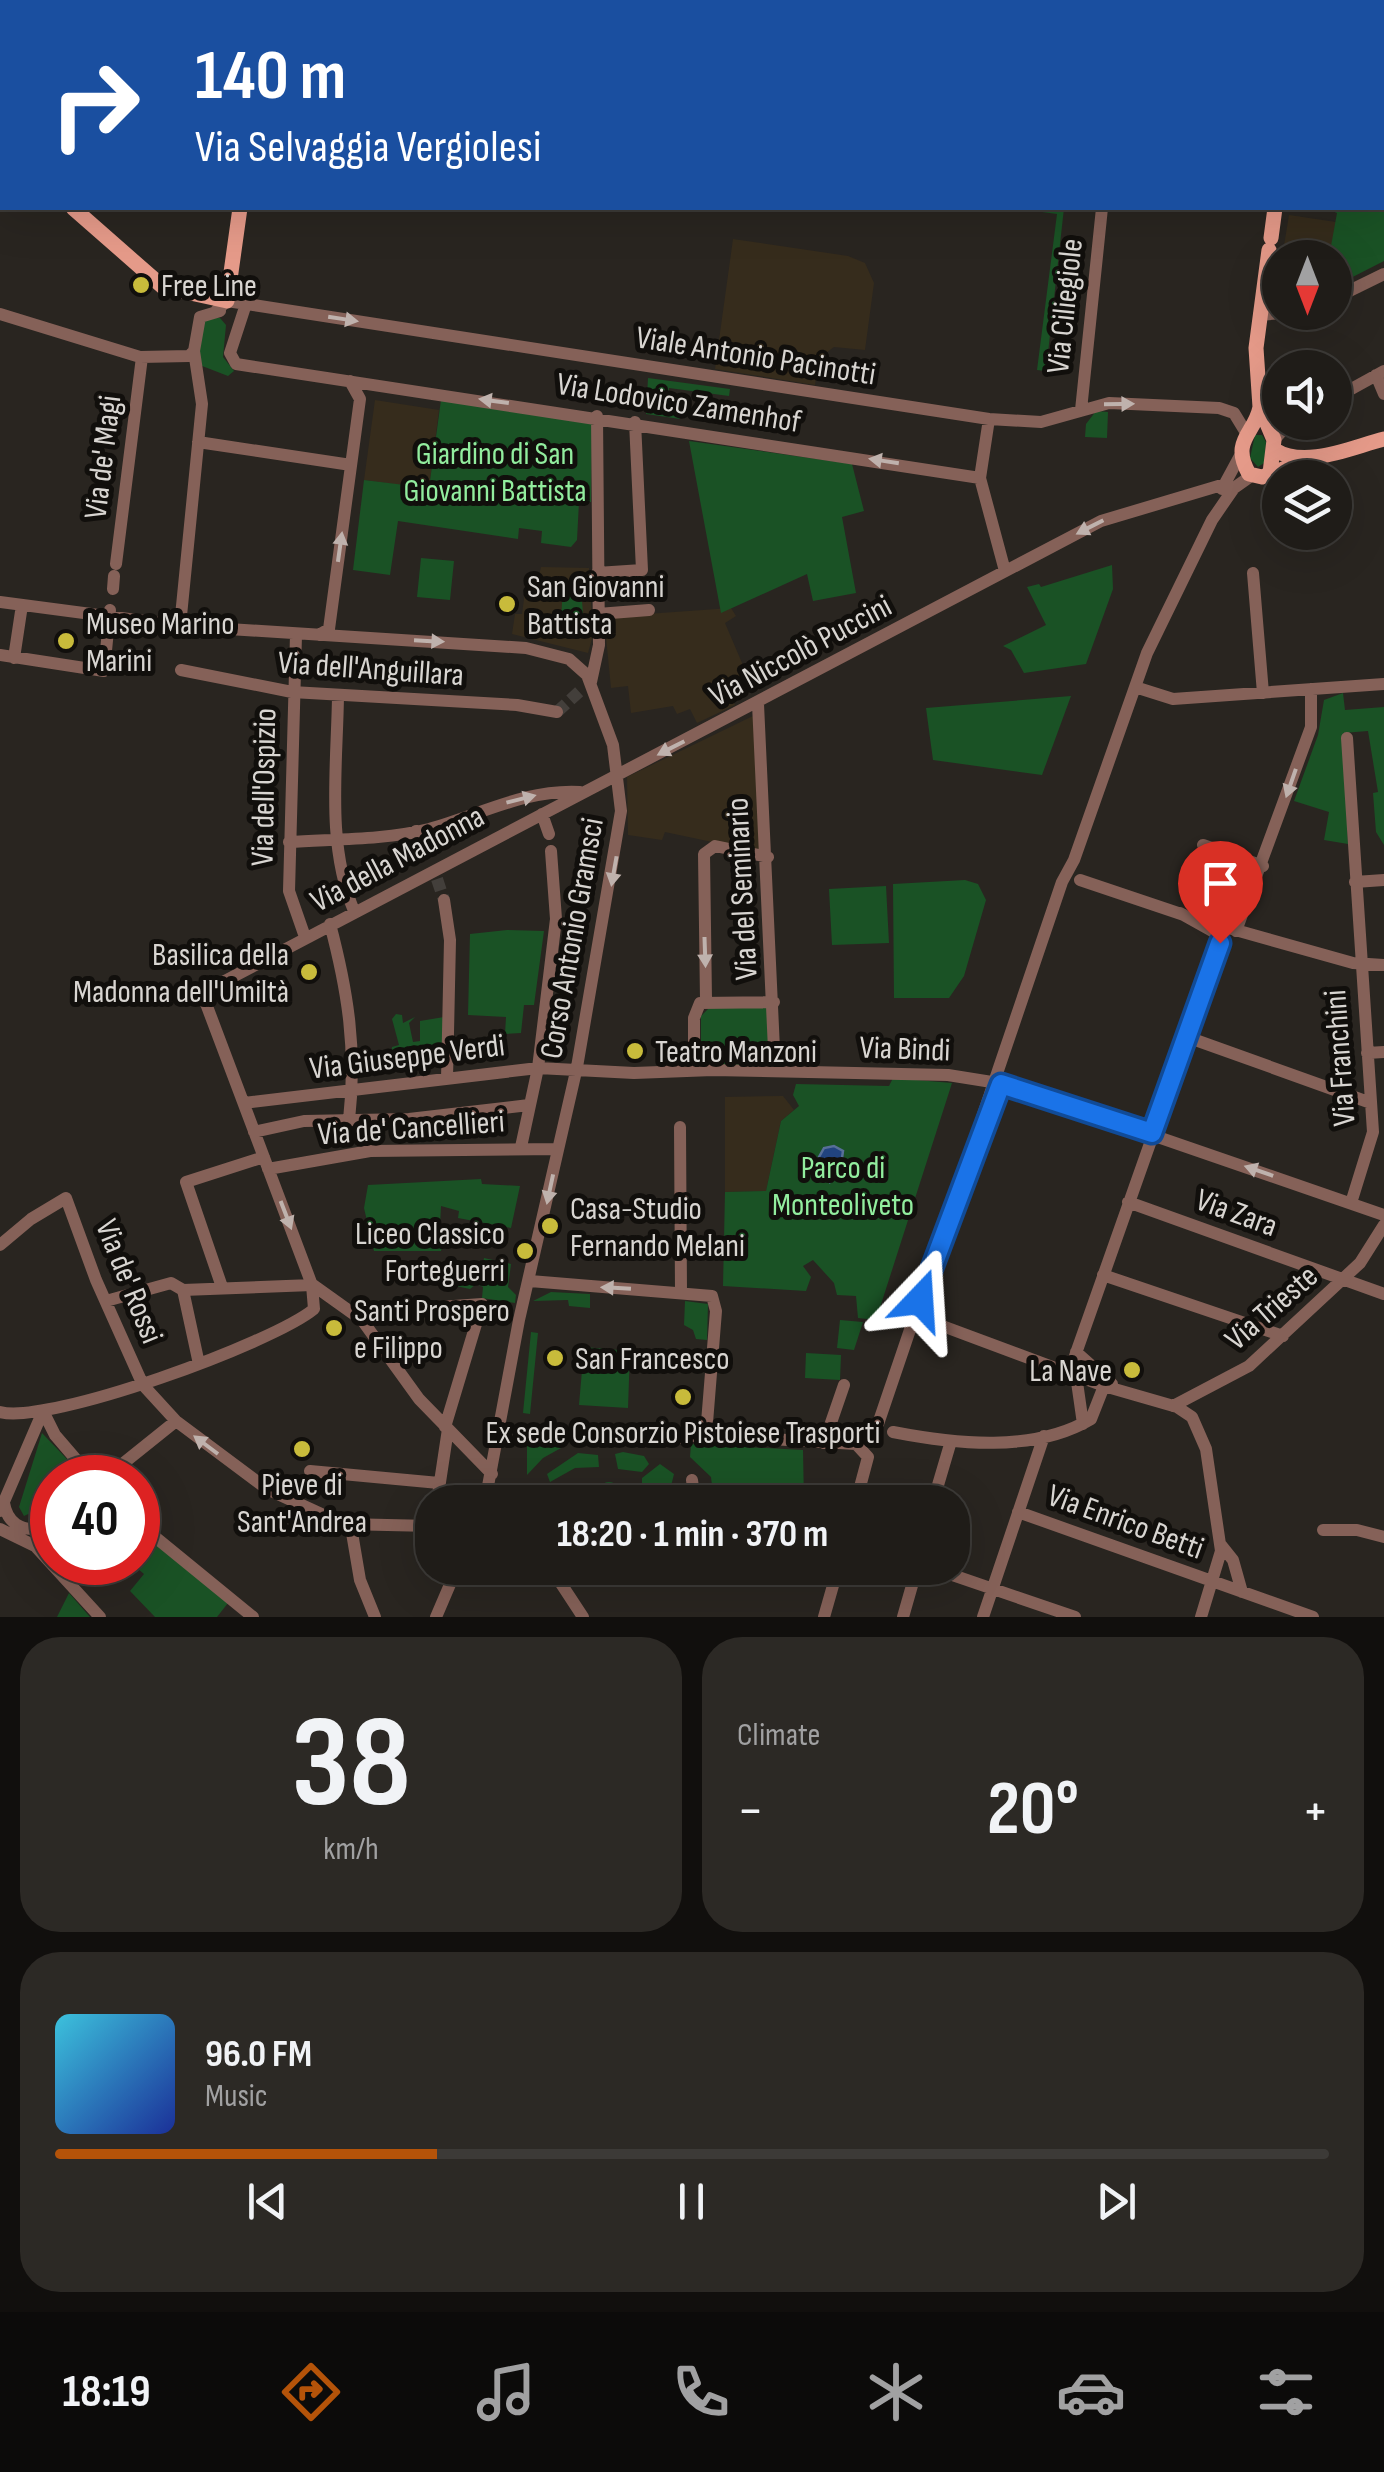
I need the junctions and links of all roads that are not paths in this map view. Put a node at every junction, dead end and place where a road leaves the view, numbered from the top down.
1 (74, 210) edge
2 (240, 210) edge
3 (1102, 210) edge
4 (1275, 210) edge
5 (1384, 274) edge
6 (1352, 290) edge
7 (246, 304) junction
8 (219, 306) junction
9 (0, 314) edge
10 (1260, 315) joint
11 (234, 341) junction
12 (194, 351) junction
13 (142, 357) junction
14 (1380, 373) edge
15 (350, 380) junction
16 (1352, 389) edge
17 (1384, 394) edge
18 (1081, 410) junction
19 (597, 416) junction
20 (989, 419) junction
21 (635, 422) junction
22 (1262, 426) edge
23 (1262, 434) edge
24 (1262, 436) edge
25 (1381, 439) edge
26 (1269, 440) edge
27 (198, 442) junction
28 (1242, 452) junction
29 (1314, 456) junction
30 (1304, 460) edge
31 (351, 464) junction
32 (1262, 474) edge
33 (1251, 476) junction
34 (980, 478) junction
35 (1225, 484) junction
36 (1212, 520) junction
37 (1005, 572) junction
38 (596, 573) junction
39 (1254, 574) dead end
40 (114, 576) dead end
41 (0, 602) edge
42 (22, 605) junction
43 (648, 610) dead end
44 (110, 614) junction
45 (598, 614) junction
46 (180, 626) junction
47 (326, 634) junction
48 (296, 635) junction
49 (7, 657) edge
50 (181, 670) dead end
51 (1384, 684) edge
52 (588, 686) junction
53 (1135, 687) junction
54 (1311, 690) junction
55 (292, 692) junction
56 (1263, 693) junction
57 (338, 696) junction
58 (758, 704) junction
59 (556, 712) dead end
60 (1347, 738) dead end
61 (619, 774) junction
62 (584, 792) junction
63 (542, 814) junction
64 (416, 831) junction
65 (549, 834) dead end
66 (336, 839) junction
67 (289, 842) junction
68 (1203, 845) dead end
69 (422, 850) dead end
70 (552, 851) dead end
71 (768, 858) junction
72 (1074, 860) junction
73 (1262, 866) junction
74 (1080, 880) junction
75 (1384, 880) edge
76 (1355, 882) junction
77 (1061, 895) junction
78 (444, 900) tunnel mouth
79 (354, 911) junction
80 (1180, 913) junction
81 (330, 924) junction
82 (1236, 932) junction
83 (305, 937) junction
84 (1360, 964) junction
85 (1384, 965) edge
86 (706, 1000) junction
87 (774, 1002) junction
88 (1187, 1037) junction
89 (1384, 1052) edge
90 (1367, 1053) junction
91 (577, 1067) junction
92 (538, 1068) junction
93 (694, 1070) junction
94 (775, 1071) junction
95 (447, 1079) junction
96 (1000, 1084) junction
97 (353, 1090) junction
98 (244, 1104) junction
99 (1371, 1104) junction
100 (530, 1106) junction
101 (350, 1120) junction
102 (680, 1127) dead end
103 (254, 1132) junction
104 (1379, 1132) edge
105 (1152, 1133) junction
106 (521, 1147) junction
107 (558, 1150) junction
108 (266, 1163) junction
109 (1128, 1202) junction
110 (1351, 1203) junction
111 (1384, 1215) edge
112 (1384, 1225) edge
113 (0, 1245) edge
114 (1104, 1275) junction
115 (1344, 1279) junction
116 (530, 1281) junction
117 (312, 1284) junction
118 (222, 1287) junction
119 (183, 1290) junction
120 (681, 1292) junction
121 (1384, 1294) edge
122 (920, 1300) junction
123 (106, 1301) junction
124 (921, 1318) junction
125 (362, 1320) junction
126 (909, 1329) junction
127 (1283, 1336) junction
128 (1076, 1352) junction
129 (198, 1364) junction
130 (1072, 1374) junction
131 (143, 1385) junction
132 (844, 1385) dead end
133 (1104, 1386) junction
134 (1122, 1391) junction
135 (1173, 1406) junction
136 (43, 1411) junction
137 (0, 1412) edge
138 (176, 1422) junction
139 (1084, 1424) junction
140 (447, 1428) junction
141 (893, 1432) dead end
142 (703, 1435) junction
143 (1044, 1436) junction
144 (666, 1440) dead end
145 (951, 1441) junction
146 (824, 1443) junction
147 (856, 1444) junction
148 (72, 1455) edge
149 (134, 1455) edge
150 (310, 1471) dead end
151 (492, 1474) junction
152 (692, 1480) dead end
153 (439, 1483) joint
154 (490, 1485) edge
155 (693, 1485) edge
156 (861, 1485) edge
157 (938, 1485) edge
158 (2, 1507) edge
159 (1018, 1512) junction
160 (351, 1526) junction
161 (415, 1526) edge
162 (0, 1529) edge
163 (30, 1530) edge
164 (1323, 1530) dead end
165 (1384, 1537) edge
166 (160, 1541) edge
167 (30, 1542) edge
168 (1221, 1545) junction
169 (970, 1581) edge
170 (1214, 1582) junction
171 (70, 1585) edge
172 (450, 1585) edge
173 (562, 1585) edge
174 (833, 1585) edge
175 (912, 1585) edge
176 (993, 1589) junction
177 (1242, 1592) junction
178 (370, 1615) edge
179 (100, 1617) edge
180 (252, 1617) edge
181 (436, 1617) edge
182 (583, 1617) edge
183 (824, 1617) edge
184 (903, 1617) edge
185 (984, 1617) edge
186 (1074, 1617) edge
187 (1201, 1617) edge
188 (1313, 1617) edge

1 - 8 main road
2 - 8 main road
3 - 18 street, Via Ciliegiole
4 - 10 main road
5 - 6 street
7 - 8 street, Viale Antonio Pacinotti
7 - 11 street
7 -> 20 street, Viale Antonio Pacinotti
8 - 11 street
8 - 12 street
9 - 13 street
10 - 22 main road
11 - 15 street, Via Lodovico Zamenhof
12 - 13 street
12 - 27 street
13 - 40 street, Via de' Magi
14 - 16 street
14 - 17 street
19 -> 15 street, Via Lodovico Zamenhof
15 - 31 street
18 - 20 street, Viale Antonio Pacinotti
18 -> 23 street, Viale Antonio Pacinotti
19 - 21 street, Via Lodovico Zamenhof
19 - 38 street
20 - 34 street
34 -> 21 street, Via Lodovico Zamenhof
21 - 38 street
24 - 28 main road
25 - 29 main road
26 - 29 main road
27 - 31 street
27 - 46 street
28 - 33 main road
28 - 35 street
29 - 30 main road
47 -> 31 street
32 - 33 main road
33 - 36 street
34 - 37 street
35 - 36 street
35 -> 37 street, Via Niccolò Puccini
36 - 53 street
37 - 58 street, Via Niccolò Puccini
38 - 45 street
39 - 56 street
41 - 42 street
42 - 44 street
42 - 49 street
43 - 45 street
44 - 46 street
44 - 49 street
45 - 52 street
46 - 48 street
47 - 48 street
47 -> 52 street
48 - 55 street, Via dell'Ospizio
50 - 55 street, Via dell'Anguillara
51 - 54 street
52 - 61 street, Corso Antonio Gramsci
53 - 56 street
53 - 72 street
54 - 56 street
54 -> 73 street
55 - 57 street, Via dell'Anguillara
55 - 67 street, Via dell'Ospizio
57 - 59 street, Via dell'Anguillara
57 - 66 street
58 -> 61 street, Via Niccolò Puccini
58 - 71 street, Via del Seminario
60 - 76 street, Via Franchini
61 - 62 street, Via della Madonna
61 -> 91 street, Corso Antonio Gramsci
62 - 63 street, Via della Madonna
64 -> 62 street
63 - 65 street
63 - 79 street, Via della Madonna
64 - 66 street
64 - 69 street
66 - 67 street
66 - 79 street
67 - 83 street, Via dell'Ospizio
68 - 73 street
70 - 92 street
71 -> 86 street
71 - 87 street, Via del Seminario
72 - 74 street
72 - 77 street
73 - 82 street
74 - 77 street
74 - 80 street
75 - 76 street
76 - 84 street, Via Franchini
77 - 96 street
78 - 95 street
79 - 81 street, Via della Madonna
80 - 82 street
80 - 88 street
81 - 83 street, Via della Madonna
81 - 97 street
82 - 84 street
83 - 98 street, Via della Madonna
84 - 85 street
84 - 90 street, Via Franchini
86 - 87 street
86 - 93 street
87 - 94 street, Via del Seminario
88 - 99 street
88 - 105 street
89 - 90 street
90 - 99 street, Via Franchini
91 - 92 street, Via Giuseppe Verdi
91 - 93 street, Via Giuseppe Verdi
91 - 107 street, Corso Antonio Gramsci
92 - 95 street, Via Giuseppe Verdi
92 - 100 street
93 - 94 street, Via Bindi
94 - 96 street, Via Bindi
95 - 97 street, Via Giuseppe Verdi
96 - 105 street, Via Bindi
96 - 122 street
97 - 98 street, Via Giuseppe Verdi
97 - 101 street
98 - 103 street
99 - 104 street, Via Franchini
100 - 101 street
100 - 106 street
101 - 103 street
102 - 120 street
103 - 108 street
104 - 110 street, Via Franchini
105 - 109 street
110 -> 105 street, Via Bindi
106 - 107 street, Via de' Cancellieri
106 - 108 street, Via de' Cancellieri
107 -> 116 street, Corso Antonio Gramsci
108 -> 117 street
108 - 118 street, Via de' Cancellieri
109 - 114 street
109 - 115 street, Via Zara
110 - 111 street, Via Bindi
112 - 115 street, Via Trieste
113 - 123 street, Via de' Rossi
114 - 127 street
114 - 128 street
115 - 121 street, Via Zara
115 - 127 street, Via Trieste
120 -> 116 street
116 - 151 street, Corso Antonio Gramsci
117 - 118 street
117 - 125 street
117 - 129 street
118 - 119 street
119 - 123 street
119 - 129 street
120 - 142 street
122 - 124 street
122 - 126 street
123 - 131 street, Via de' Rossi
124 - 126 street
124 - 130 street
125 - 140 street
125 - 140 street
126 - 147 street
127 - 135 street, Via Trieste
128 - 130 street
128 - 134 street
129 - 131 street
130 - 133 street
130 - 139 street
131 - 136 street
131 - 138 street, Via de' Rossi
132 - 146 street
133 - 134 street
133 - 139 street
134 - 135 street
135 - 168 street
136 - 137 street
136 - 148 street
136 - 158 street
138 - 149 street
160 -> 138 street, Via de' Rossi
139 - 143 street
140 - 151 street
140 - 153 street
141 - 145 street
142 - 144 street
142 - 146 street
143 - 145 street
143 - 159 street
145 - 157 street
146 - 147 street
147 - 156 street
150 - 153 street
151 - 154 street, Corso Antonio Gramsci
152 - 155 street
158 - 163 street
159 - 170 street, Via Enrico Betti
159 - 176 street
160 - 161 street
160 - 178 street
162 - 167 street
164 - 165 street
166 - 180 street
168 - 170 street
168 - 177 street
169 - 176 street
170 - 177 street, Via Enrico Betti
170 - 187 street
171 - 179 street
172 - 181 street
173 - 182 street
174 - 183 street
175 - 184 street
176 - 185 street
176 - 186 street
177 - 188 street, Via Enrico Betti

